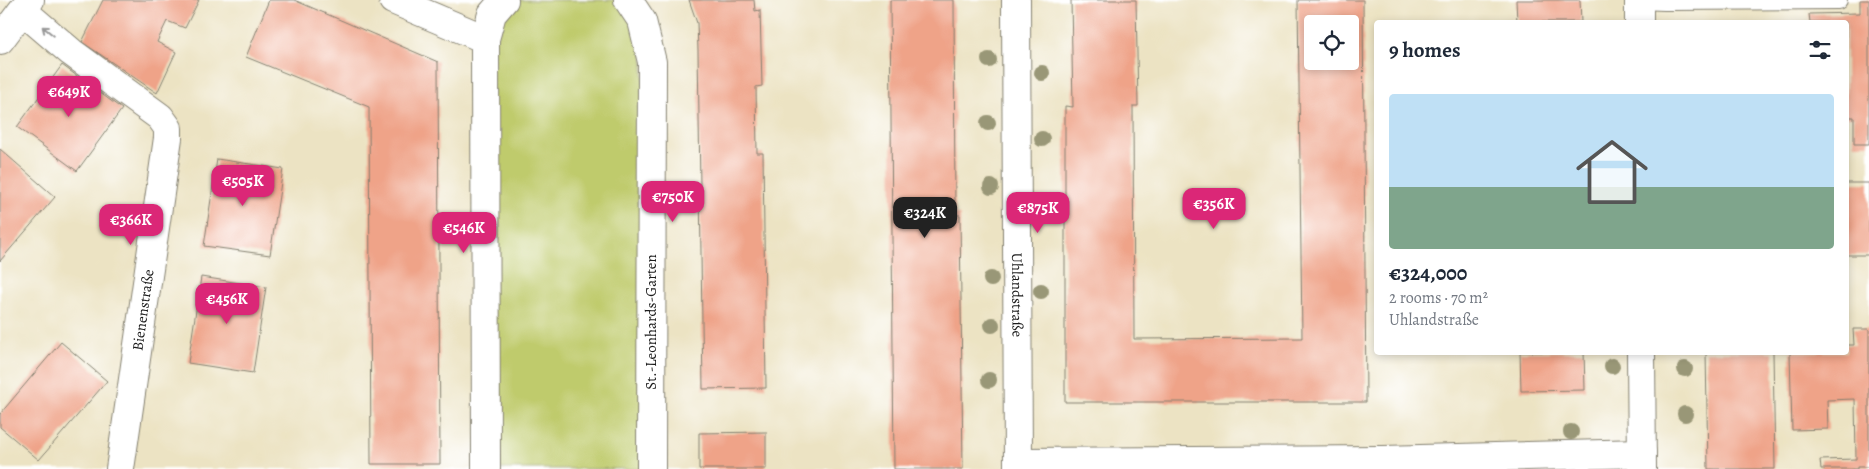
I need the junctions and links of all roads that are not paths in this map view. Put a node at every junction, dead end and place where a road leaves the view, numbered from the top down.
1 (393, 0) edge
2 (504, 0) edge
3 (628, 0) edge
4 (1016, 0) edge
5 (1638, 0) edge
6 (1838, 0) edge
7 (26, 5) edge
8 (1639, 20) edge
9 (485, 39) junction
10 (0, 40) edge
11 (1641, 355) edge
12 (1642, 461) edge
13 (1018, 466) edge
14 (120, 469) edge
15 (486, 469) edge
16 (651, 469) edge

1 - 9 street
2 - 9 street
3 - 16 street, St.-Leonhards-Garten
4 - 13 street, Uhlandstraße
5 - 6 lane
5 - 8 street
7 - 10 street
14 -> 7 street, Bienenstraße
9 - 15 street
11 - 12 street
12 - 13 street

